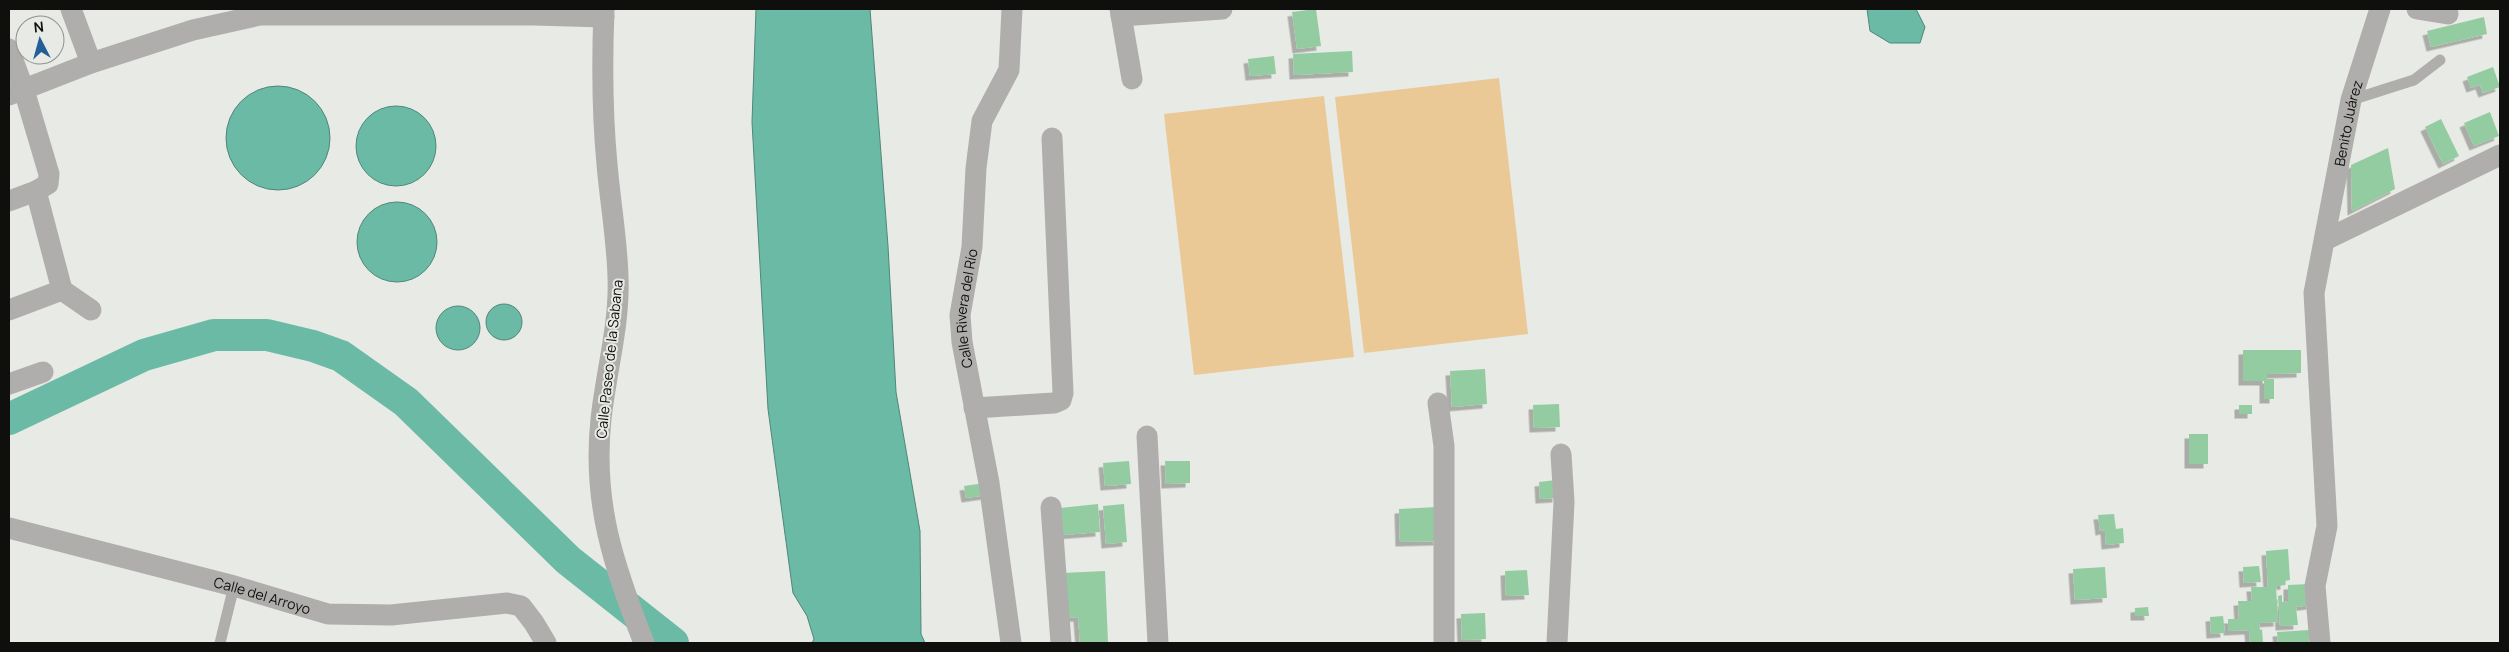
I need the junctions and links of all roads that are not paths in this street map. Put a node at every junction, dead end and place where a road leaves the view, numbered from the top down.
1 (71, 9) edge
2 (1012, 9) edge
3 (1222, 9) edge
4 (2380, 9) edge
5 (2417, 9) edge
6 (533, 12) edge
7 (1121, 12) edge
8 (604, 13) edge
9 (2448, 14) dead end
10 (9, 49) edge
11 (2440, 60) dead end
12 (91, 64) junction
13 (1132, 79) dead end
14 (16, 92) edge
15 (2351, 100) junction
16 (1052, 138) dead end
17 (2500, 156) edge
18 (42, 188) junction
19 (9, 201) edge
20 (2325, 240) junction
21 (62, 290) junction
22 (9, 310) edge
23 (91, 310) dead end
24 (43, 372) dead end
25 (9, 384) edge
26 (1438, 403) dead end
27 (974, 408) junction
28 (1146, 436) dead end
29 (1561, 454) dead end
30 (1052, 506) dead end
31 (9, 528) edge
32 (234, 586) junction
33 (220, 643) edge
34 (546, 643) edge
35 (644, 643) edge
36 (1010, 643) edge
37 (1061, 643) edge
38 (1158, 643) edge
39 (1444, 643) edge
40 (1556, 643) edge
41 (2320, 643) edge

1 - 12 street
2 - 27 street, Calle Rivera del Río
3 - 7 street
4 - 15 street, Benito Juárez
5 - 9 street
6 - 8 street
6 - 12 street
7 - 13 street
8 - 35 street, Calle Paseo de la Sabana
10 - 14 street
11 - 15 lane
12 - 14 street
14 - 18 street
15 - 20 street, Benito Juárez
16 - 27 street
17 - 20 street
18 - 19 street
18 - 21 street
20 - 41 street, Benito Juárez
21 - 22 street
21 - 23 street
24 - 25 street
26 - 39 street
27 - 36 street, Calle Rivera del Río
28 - 38 street
29 - 40 street
30 - 37 street
31 - 32 street, Calle del Arroyo
32 - 33 lane
32 - 34 street, Calle del Arroyo

